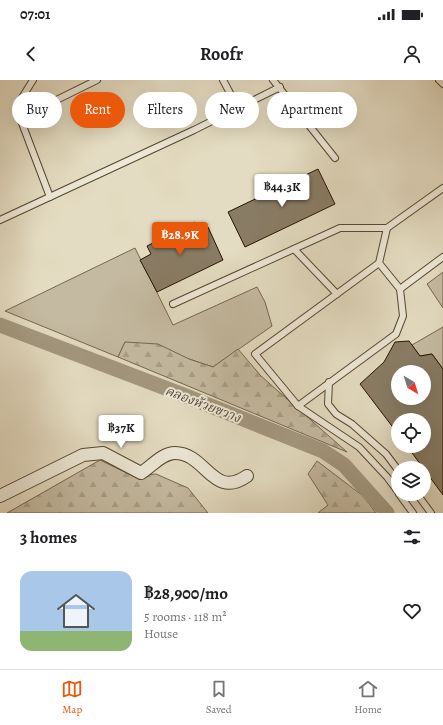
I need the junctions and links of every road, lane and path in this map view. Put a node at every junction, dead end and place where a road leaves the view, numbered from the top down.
1 (33, 80) edge
2 (97, 80) edge
3 (223, 80) edge
4 (274, 80) edge
5 (439, 80) edge
6 (443, 84) edge
7 (280, 87) junction
8 (26, 92) edge
9 (229, 92) edge
10 (62, 97) edge
11 (259, 98) edge
12 (205, 124) edge
13 (24, 128) edge
14 (335, 158) dead end
15 (443, 188) edge
16 (50, 197) junction
17 (0, 220) edge
18 (387, 228) junction
19 (294, 249) junction
20 (443, 257) edge
21 (379, 263) junction
22 (400, 289) junction
23 (337, 294) junction
24 (172, 304) dead end
25 (329, 382) junction
26 (298, 406) junction
27 (391, 462) edge
28 (247, 476) dead end
29 (391, 483) edge
30 (0, 496) edge
31 (405, 501) edge
32 (422, 501) edge
33 (413, 513) edge
34 (431, 513) edge

1 - 8 lane
2 - 10 lane
3 - 9 lane
4 - 7 lane
5 - 6 lane
7 - 11 lane
7 - 14 lane
12 - 16 lane
13 - 16 lane
15 - 18 lane
16 - 17 lane
18 - 19 lane
18 - 21 lane
19 - 23 lane
19 - 24 lane
20 - 22 lane
21 - 22 lane
21 - 23 lane
22 - 25 lane
23 - 26 lane
25 - 26 lane
25 - 27 lane
26 - 29 lane
28 - 30 street
31 - 33 lane
32 - 34 lane

